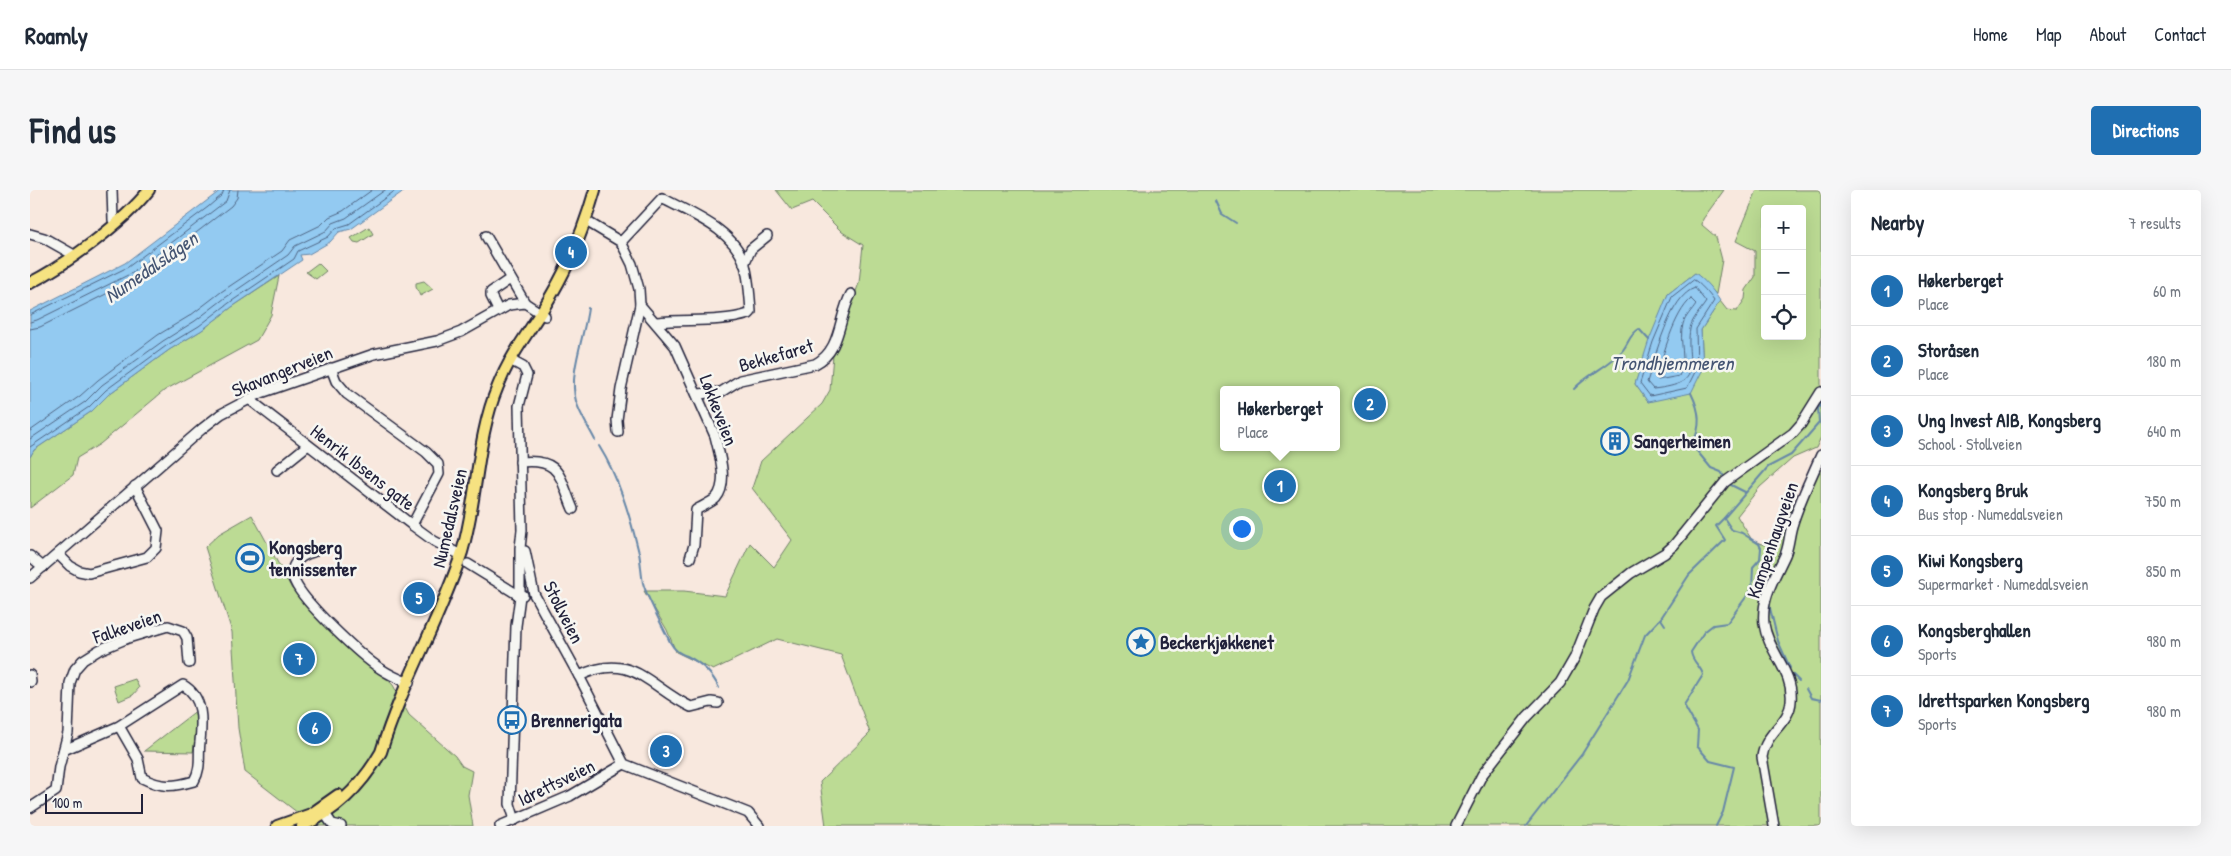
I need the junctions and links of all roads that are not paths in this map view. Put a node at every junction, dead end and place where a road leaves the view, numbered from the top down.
1 (112, 190) edge
2 (149, 190) edge
3 (595, 190) edge
4 (661, 194) edge
5 (586, 220) junction
6 (115, 221) junction
7 (30, 234) edge
8 (486, 236) dead end
9 (767, 236) dead end
10 (621, 242) junction
11 (74, 255) junction
12 (745, 268) junction
13 (510, 278) junction
14 (30, 283) edge
15 (851, 294) dead end
16 (524, 302) junction
17 (640, 305) junction
18 (498, 310) junction
19 (543, 315) junction
20 (657, 322) junction
21 (513, 361) junction
22 (331, 368) junction
23 (1821, 392) edge
24 (698, 394) junction
25 (249, 399) junction
26 (618, 432) dead end
27 (308, 445) junction
28 (1820, 458) edge
29 (520, 462) junction
30 (276, 470) dead end
31 (135, 486) junction
32 (573, 509) dead end
33 (412, 525) junction
34 (522, 530) junction
35 (313, 552) dead end
36 (58, 554) junction
37 (461, 555) junction
38 (30, 556) edge
39 (690, 558) dead end
40 (468, 564) dead end
41 (43, 567) junction
42 (30, 578) edge
43 (534, 594) junction
44 (520, 596) junction
45 (190, 663) dead end
46 (579, 676) junction
47 (408, 683) junction
48 (718, 703) dead end
49 (119, 726) junction
50 (64, 750) junction
51 (624, 764) junction
52 (30, 808) edge
53 (323, 811) junction
54 (515, 820) junction
55 (277, 826) edge
56 (302, 826) edge
57 (341, 826) edge
58 (500, 826) edge
59 (760, 826) edge
60 (1456, 826) edge
61 (1774, 826) edge

1 - 6 street
2 - 6 main road
3 - 5 main road, Numedalsveien
4 - 10 street
4 - 12 street
5 - 10 street
5 - 19 main road, Numedalsveien
6 - 11 main road
7 - 11 street
8 - 13 street
9 - 12 street
10 - 17 street
11 - 14 main road
12 - 20 street
13 - 16 street
13 - 18 street
15 - 24 street, Bekkefaret
16 - 18 street, Skavangerveien
16 - 19 street
17 - 20 street, Løkkeveien
17 - 26 street
18 - 22 street, Skavangerveien
19 - 21 main road, Numedalsveien
20 - 24 street, Løkkeveien
21 - 29 street
21 - 37 main road, Numedalsveien
22 - 25 street, Skavangerveien
22 - 33 street
23 - 60 street
24 - 39 street, Løkkeveien
25 - 27 street, Henrik Ibsens gate
25 - 31 street, Skavangerveien
27 - 30 street
27 - 33 street, Henrik Ibsens gate
28 - 61 street, Kampenhaugveien
29 - 32 street
29 - 34 street
31 - 36 street, Skavangerveien
31 - 36 street
33 - 37 street, Henrik Ibsens gate
34 - 43 street, Stollveien
34 - 44 street
35 - 47 street
36 - 41 street, Skavangerveien
37 - 47 main road, Numedalsveien
38 - 41 street
40 - 44 street
41 - 42 street, Skavangerveien
43 - 44 street
43 - 46 street, Stollveien
44 - 54 street
45 - 50 street, Falkeveien
46 - 48 street
46 - 51 street, Stollveien
47 - 53 main road, Numedalsveien
49 - 49 street
49 - 50 street
50 - 52 street
51 - 54 street, Idrettsveien
51 - 59 street
53 - 55 main road, Numedalsveien
53 - 56 main road, Numedalsveien
53 - 57 street
54 - 58 street, Idrettsveien

